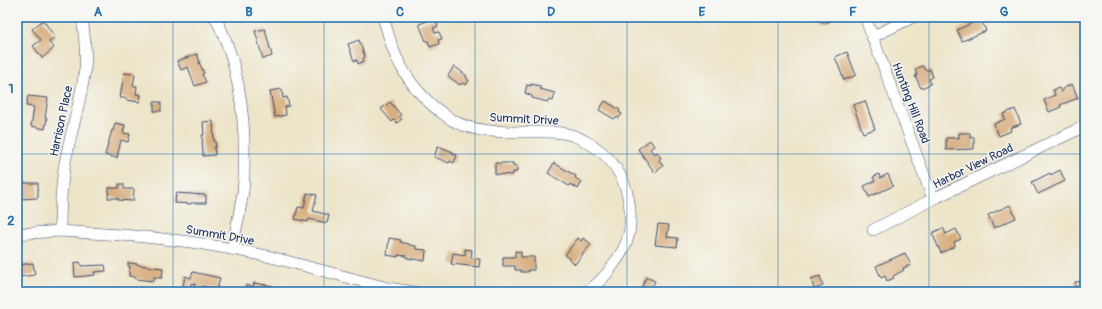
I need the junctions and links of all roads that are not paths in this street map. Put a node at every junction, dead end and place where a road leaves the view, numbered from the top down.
1 (82, 17) edge
2 (215, 17) edge
3 (383, 17) edge
4 (865, 17) edge
5 (913, 17) edge
6 (872, 37) junction
7 (1085, 126) edge
8 (934, 199) junction
9 (873, 230) dead end
10 (60, 232) junction
11 (17, 234) edge
12 (232, 249) junction
13 (414, 292) edge
14 (585, 292) edge

1 - 10 street, Harrison Place
2 - 12 street
3 - 14 street, Summit Drive
4 - 6 street, Hunting Hill Road
5 - 6 street
6 - 8 street, Hunting Hill Road
7 - 8 street, Harbor View Road
8 - 9 street, Harbor View Road
10 - 11 street, Summit Drive
10 - 12 street, Summit Drive
12 - 13 street, Summit Drive

